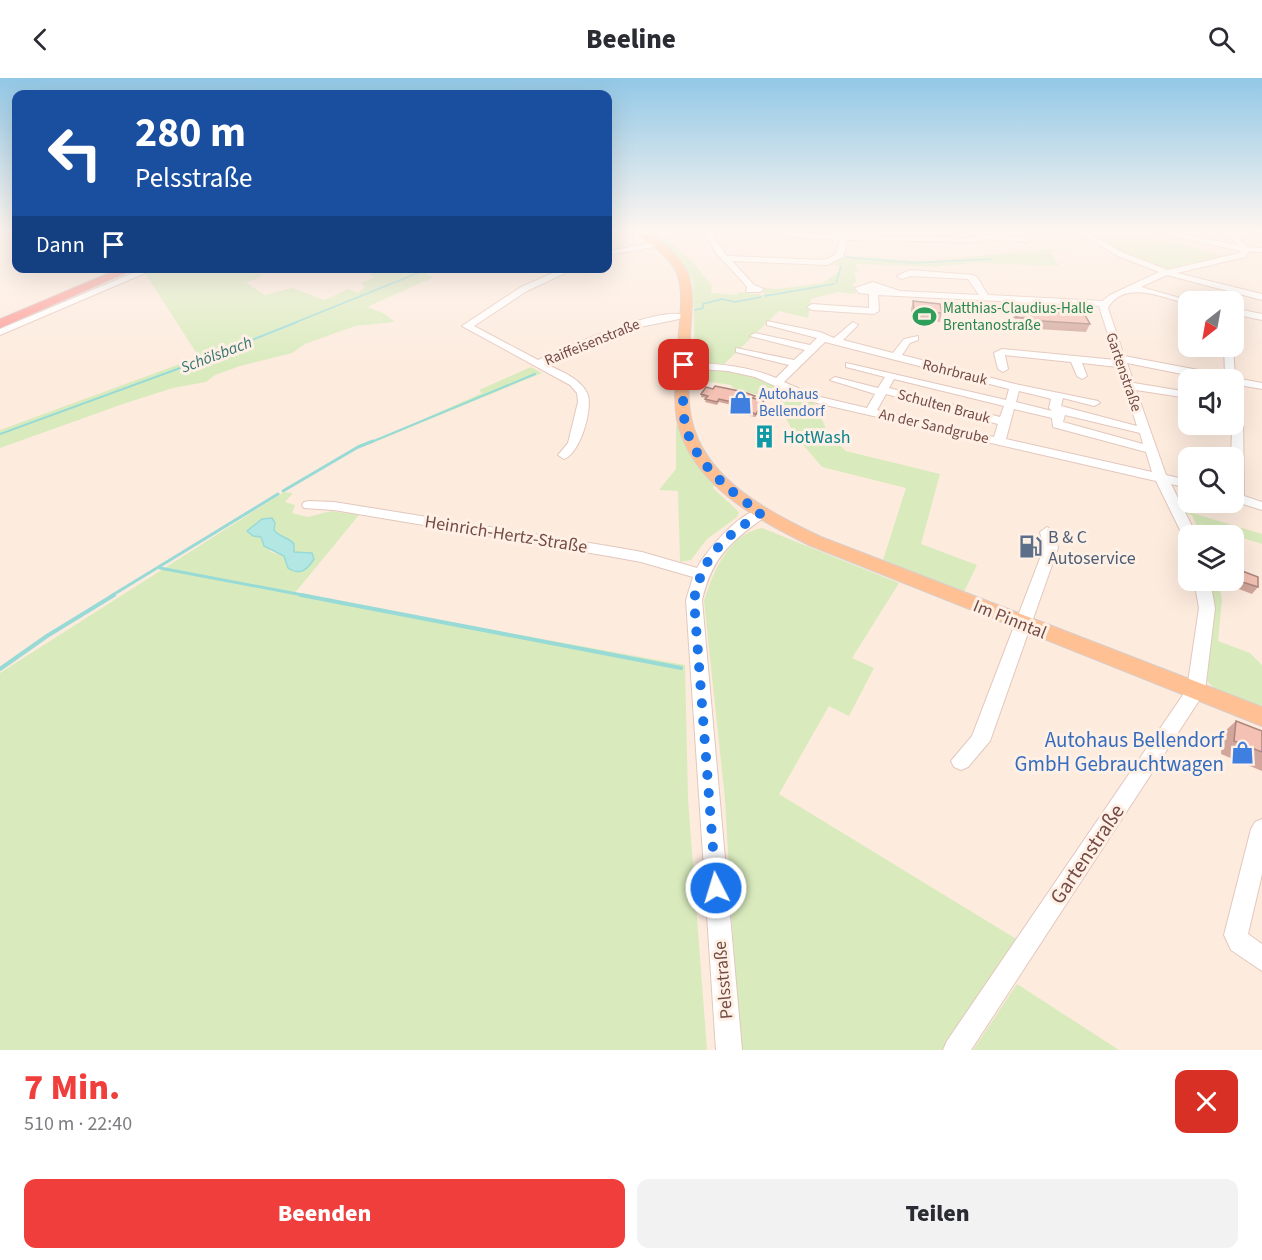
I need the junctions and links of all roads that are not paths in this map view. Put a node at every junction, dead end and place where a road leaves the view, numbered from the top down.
1 (102, 275) edge
2 (115, 275) edge
3 (135, 275) edge
4 (555, 275) edge
5 (681, 275) edge
6 (741, 275) edge
7 (945, 275) edge
8 (1160, 275) edge
9 (1175, 275) edge
10 (751, 287) dead end
11 (1132, 288) junction
12 (873, 292) junction
13 (901, 294) junction
14 (1262, 297) edge
15 (986, 298) junction
16 (1178, 299) edge
17 (1104, 304) junction
18 (812, 307) dead end
19 (1244, 313) edge
20 (684, 317) junction
21 (1262, 317) edge
22 (0, 318) edge
23 (770, 323) dead end
24 (0, 324) edge
25 (853, 325) dead end
26 (0, 332) edge
27 (755, 336) dead end
28 (823, 338) junction
29 (915, 338) dead end
30 (837, 341) junction
31 (812, 349) junction
32 (740, 350) dead end
33 (895, 357) junction
34 (1075, 359) junction
35 (1120, 361) junction
36 (537, 364) junction
37 (797, 364) junction
38 (684, 365) junction
39 (850, 365) dead end
40 (1003, 369) dead end
41 (1178, 370) edge
42 (891, 375) junction
43 (1082, 376) dead end
44 (835, 380) dead end
45 (778, 382) junction
46 (1244, 382) edge
47 (1128, 385) junction
48 (1262, 386) edge
49 (1016, 387) junction
50 (884, 390) junction
51 (1178, 393) edge
52 (1055, 397) junction
53 (1094, 403) dead end
54 (1009, 404) junction
55 (870, 412) junction
56 (1059, 413) junction
57 (1005, 422) junction
58 (1144, 431) junction
59 (999, 441) junction
60 (1151, 450) junction
61 (564, 455) dead end
62 (1160, 476) junction
63 (1178, 481) edge
64 (1244, 501) edge
65 (309, 505) dead end
66 (1262, 506) edge
67 (761, 513) junction
68 (1184, 525) edge
69 (1047, 532) dead end
70 (700, 574) junction
71 (1204, 591) edge
72 (1023, 624) junction
73 (1196, 691) junction
74 (1262, 717) edge
75 (961, 761) dead end
76 (1262, 830) edge
77 (1262, 959) edge
78 (729, 1050) edge
79 (956, 1050) edge

1 - 22 highway
2 - 24 highway
3 - 26 street
4 - 36 street, Raiffeisenstraße
5 - 20 main road
6 - 10 street
7 - 15 street
8 - 11 street
9 - 14 street
11 - 16 street
11 - 17 street
12 - 13 street
12 - 13 street
12 - 18 street
13 - 15 street
15 - 17 street
17 - 35 street, Gartenstraße
19 - 21 street
20 - 36 street, Raiffeisenstraße
20 - 38 main road
23 - 28 street, Rohrbrauk
25 - 30 street
27 - 31 street
28 - 30 street, Rohrbrauk
28 - 31 street
29 - 33 street, Rohrbrauk
30 - 33 street, Rohrbrauk
31 - 37 street
32 - 37 street
33 - 49 street, Rohrbrauk
34 - 35 street
34 - 40 street
34 - 43 street
35 - 41 street
35 - 47 street, Gartenstraße
36 - 61 street, Raiffeisenstraße
37 - 45 street
38 - 45 street, An der Sandgrube
38 - 67 main road
39 - 42 street, Schulten Brauk
42 - 50 street, Schulten Brauk
42 - 54 street, Schulten Brauk
44 - 50 street, Schulten Brauk
45 - 55 street, An der Sandgrube
46 - 48 street
47 - 51 street
47 - 58 street, Gartenstraße
49 - 52 street, Rohrbrauk
49 - 54 street
50 - 55 street, Schulten Brauk
50 - 57 street, Schulten Brauk
52 - 53 street, Rohrbrauk
52 - 56 street
54 - 56 street
54 - 57 street
55 - 59 street, An der Sandgrube
56 - 58 street, Gartenstraße
56 - 60 street
57 - 59 street
58 - 60 street, Gartenstraße
59 - 62 street, An der Sandgrube
60 - 62 street, Gartenstraße
62 - 63 street, An der Sandgrube
62 - 68 street, Gartenstraße
64 - 66 street
65 - 70 street, Heinrich-Hertz-Straße
67 - 70 street, Pelsstraße
67 - 72 main road, Im Pinntal
69 - 72 street
70 - 78 street, Pelsstraße
71 - 73 street, Gartenstraße
72 - 73 main road, Im Pinntal
72 - 75 street
73 - 74 main road, Im Pinntal
73 - 79 street, Gartenstraße
76 - 77 street

